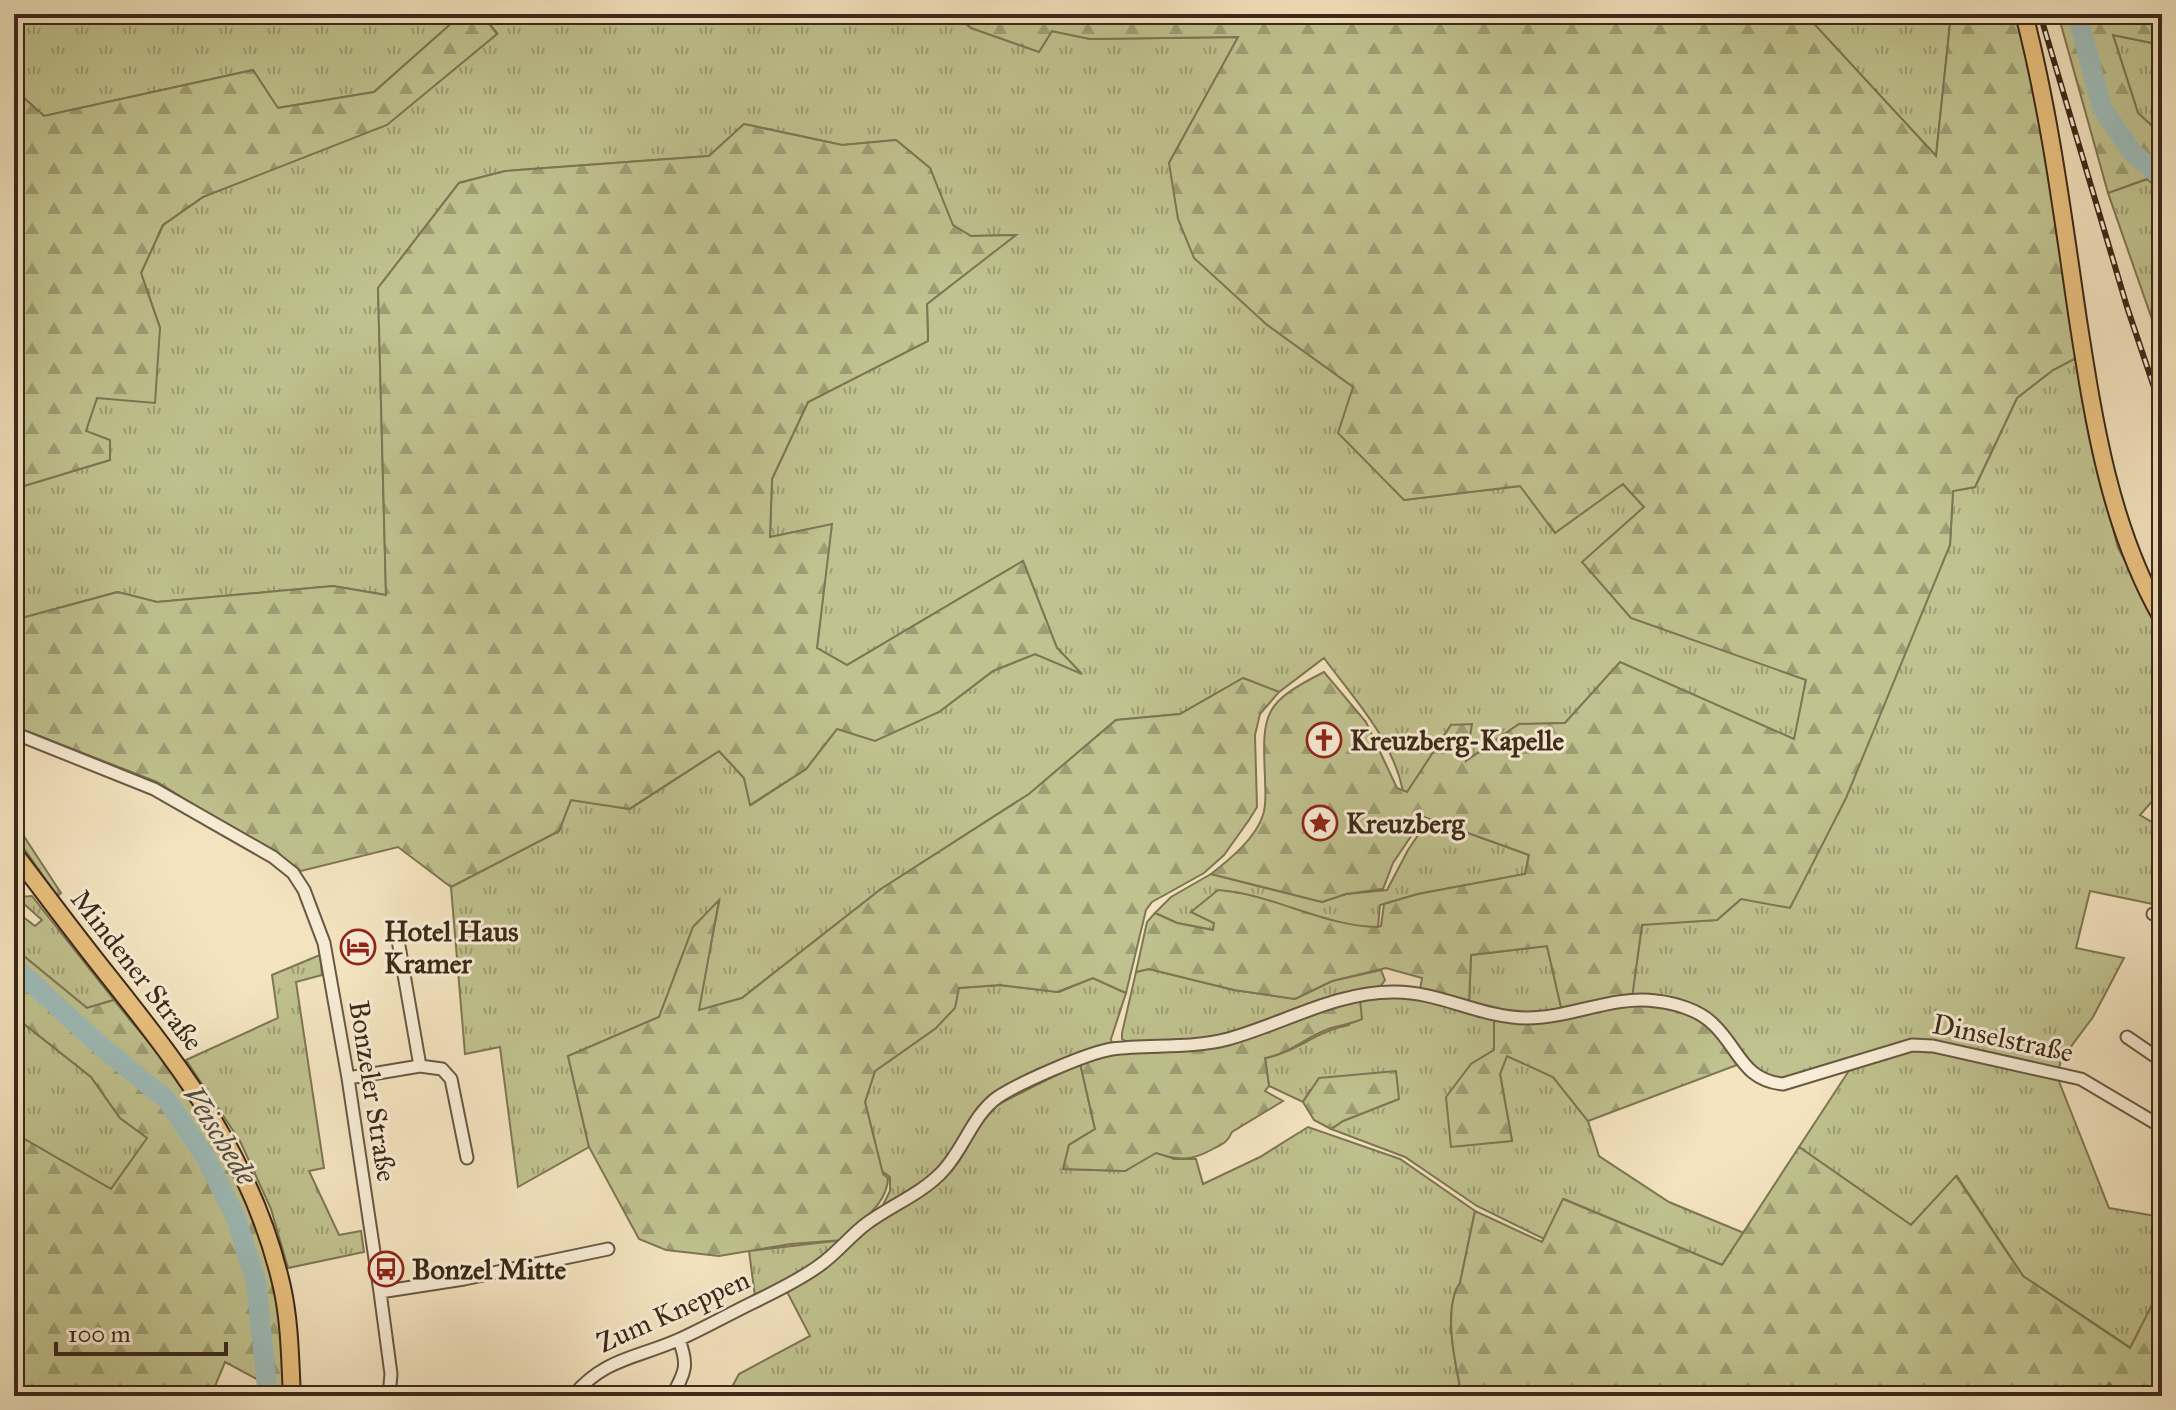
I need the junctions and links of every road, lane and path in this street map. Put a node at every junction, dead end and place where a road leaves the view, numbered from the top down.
1 (2024, 14) edge
2 (2162, 618) edge
3 (14, 733) edge
4 (14, 853) edge
5 (398, 940) dead end
6 (2127, 1037) dead end
7 (2162, 1061) edge
8 (420, 1066) junction
9 (348, 1078) junction
10 (2162, 1127) edge
11 (467, 1158) dead end
12 (608, 1249) dead end
13 (800, 1279) joint
14 (380, 1292) junction
15 (679, 1340) junction
16 (292, 1396) edge
17 (389, 1396) edge
18 (573, 1396) edge
19 (672, 1396) edge

1 - 2 main road
3 - 9 street, Bonzeler Straße
4 - 16 main road, Mindener Straße
5 - 8 street
6 - 7 street
8 - 9 street
8 - 11 street
9 - 14 street, Bonzeler Straße
10 - 13 street, Dinselstraße
12 - 14 street
13 - 15 street, Zum Kneppen
14 - 17 street, Bonzeler Straße
15 - 18 street, Zum Kneppen
15 - 19 street

